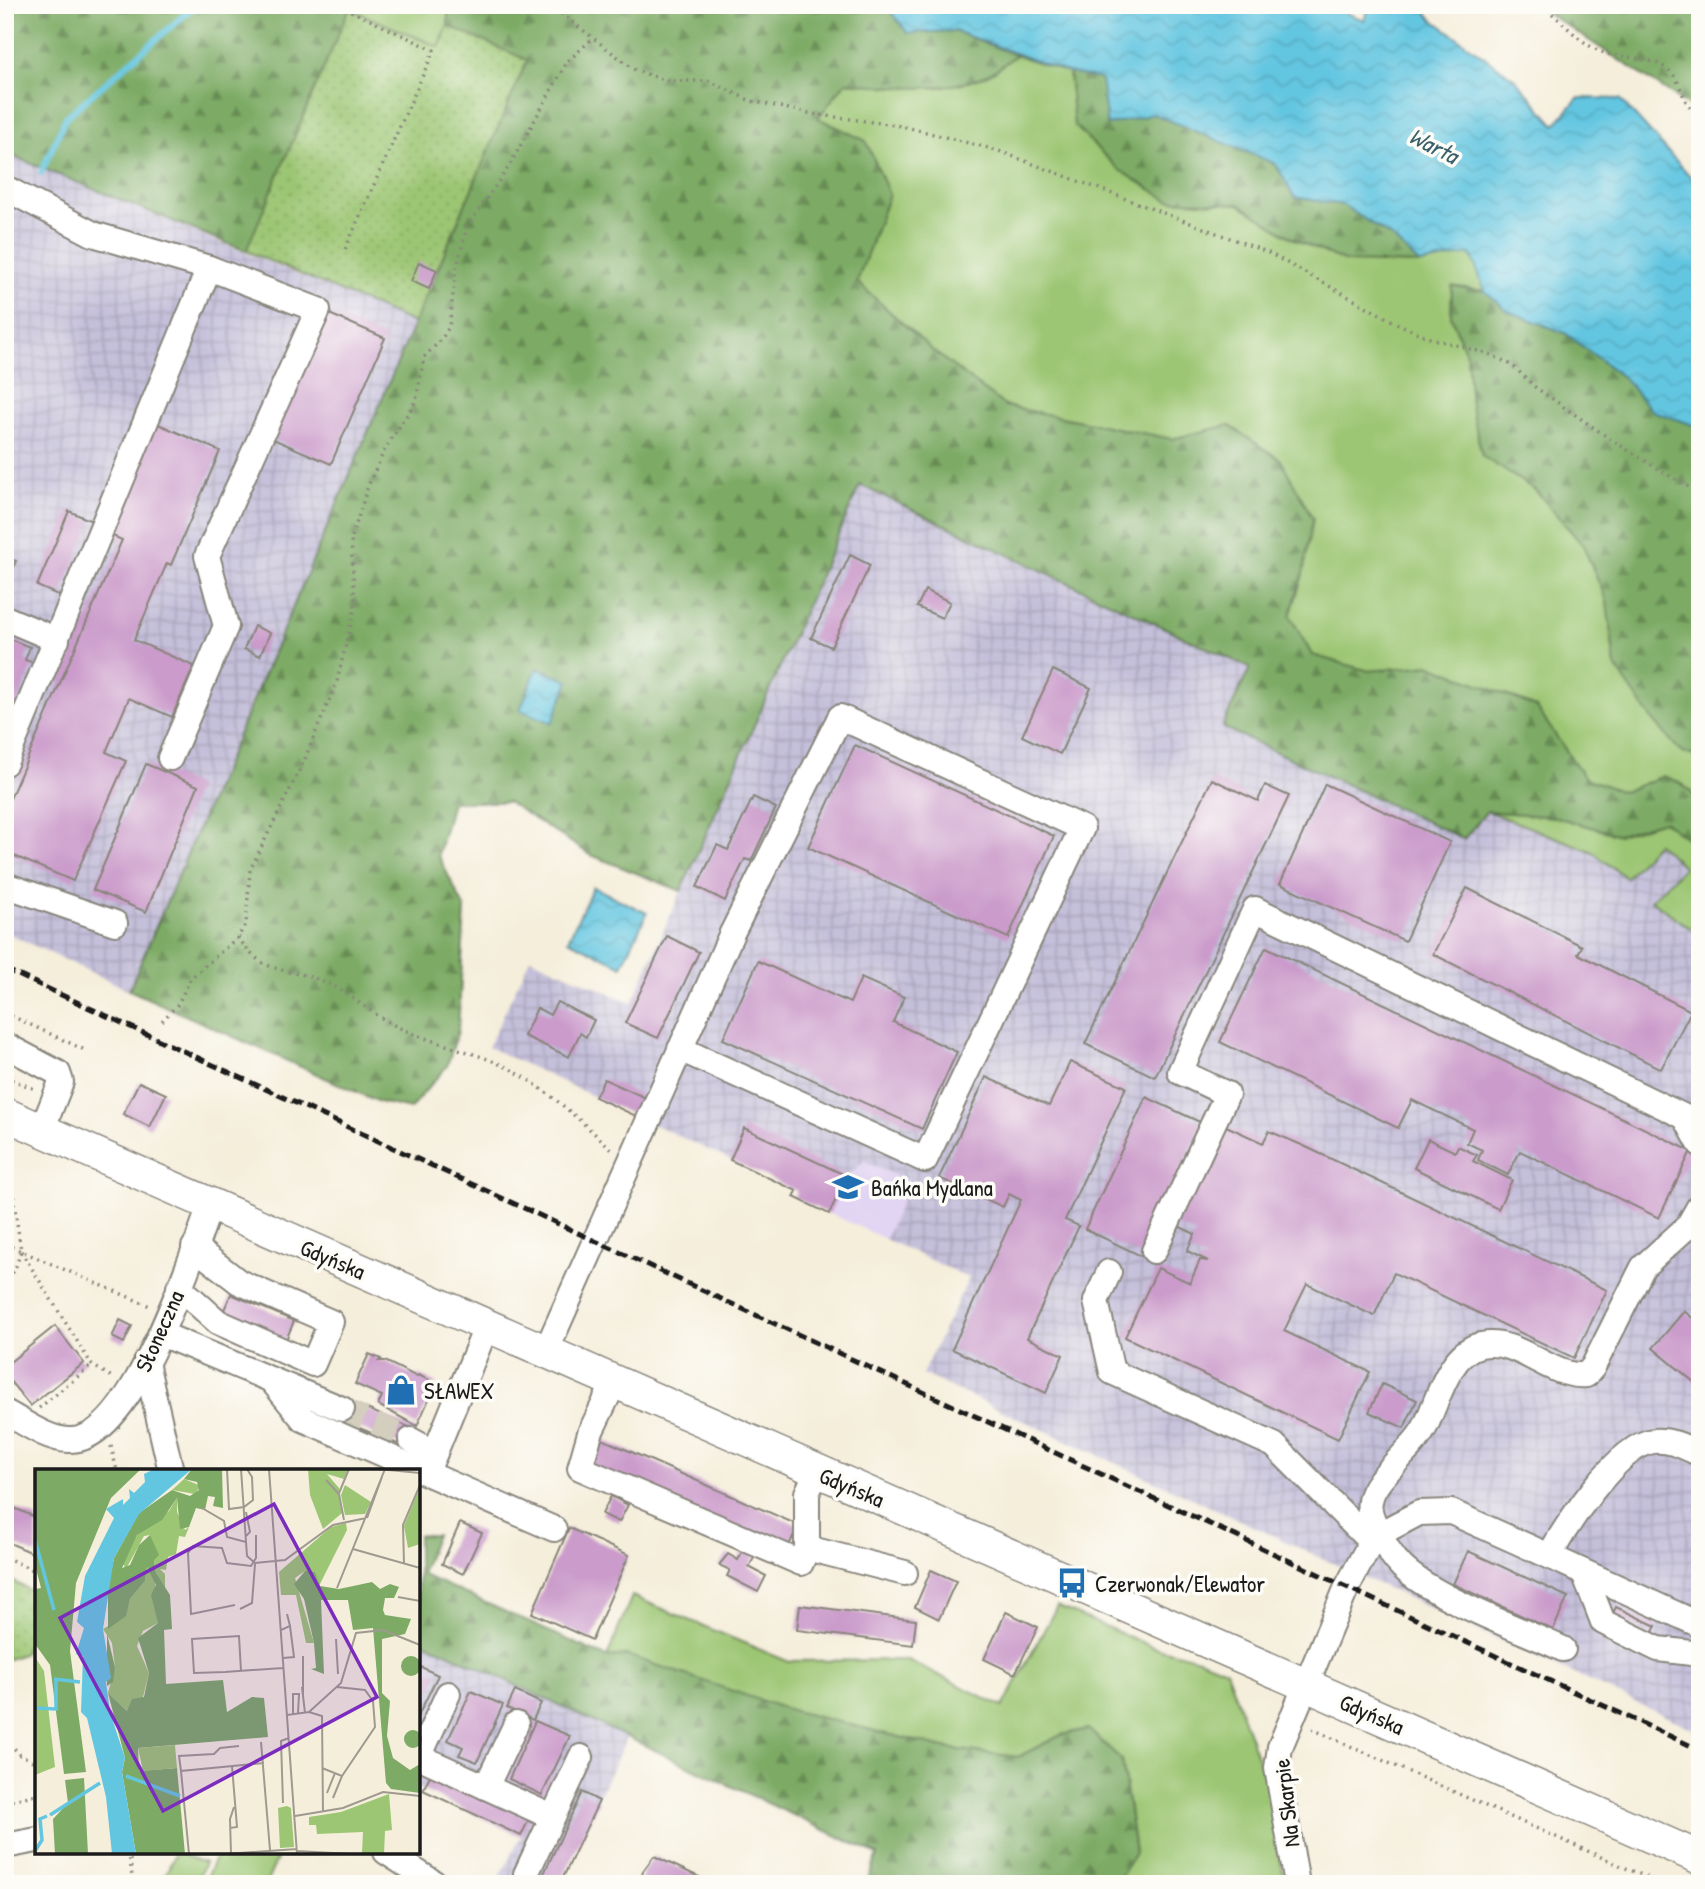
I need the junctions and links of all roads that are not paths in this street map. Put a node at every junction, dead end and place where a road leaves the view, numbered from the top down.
1 (5, 188) edge
2 (209, 268) junction
3 (5, 618) edge
4 (57, 640) junction
5 (170, 758) dead end
6 (5, 763) edge
7 (5, 884) edge
8 (116, 923) dead end
9 (5, 1045) edge
10 (680, 1049) junction
11 (5, 1114) edge
12 (42, 1130) junction
13 (1700, 1144) edge
14 (1700, 1205) edge
15 (210, 1206) junction
16 (194, 1247) junction
17 (1154, 1251) dead end
18 (1109, 1272) dead end
19 (179, 1287) junction
20 (487, 1325) junction
21 (160, 1334) junction
22 (546, 1351) junction
23 (147, 1367) junction
24 (272, 1381) junction
25 (614, 1382) junction
26 (342, 1409) tunnel mouth
27 (5, 1412) edge
28 (411, 1440) tunnel mouth
29 (1700, 1454) edge
30 (431, 1462) junction
31 (171, 1469) edge
32 (817, 1472) junction
33 (554, 1529) dead end
34 (1375, 1538) junction
35 (807, 1548) junction
36 (1549, 1556) junction
37 (905, 1573) dead end
38 (1584, 1573) junction
39 (1700, 1625) edge
40 (1563, 1649) dead end
41 (1700, 1654) edge
42 (1306, 1685) junction
43 (448, 1694) dead end
44 (516, 1724) dead end
45 (420, 1754) edge
46 (420, 1756) edge
47 (582, 1757) dead end
48 (486, 1787) junction
49 (552, 1817) junction
50 (35, 1840) edge
51 (5, 1846) edge
52 (389, 1854) edge
53 (1700, 1858) edge
54 (526, 1874) dead end
55 (436, 1884) edge
56 (1297, 1884) edge

1 - 2 street
2 - 4 street
2 - 5 street
3 - 4 street
4 - 6 street
7 - 8 street
9 - 12 street
10 - 10 street
10 - 22 street
11 - 12 main road, Gdyńska
12 - 15 main road, Gdyńska
13 - 17 street
14 - 34 street
15 - 16 street, Słoneczna
15 - 20 main road, Gdyńska
16 - 19 street, Słoneczna
16 - 19 street
18 - 34 street
19 - 21 street, Słoneczna
20 - 22 main road, Gdyńska
20 - 30 street
21 - 23 street, Słoneczna
21 - 24 street
22 - 25 main road, Gdyńska
23 - 27 street, Słoneczna
23 - 31 street
24 - 26 street
24 - 30 street
25 - 32 main road, Gdyńska
25 - 35 street
28 - 30 street
29 - 36 street
30 - 33 street
32 - 35 street
32 - 42 main road, Gdyńska
34 - 36 street
34 - 40 street
34 - 42 street, Na Skarpie
35 - 37 street
36 - 38 street
38 - 39 street
38 - 41 street
42 - 53 main road, Gdyńska
42 - 56 street, Na Skarpie
43 - 45 street
44 - 48 street
46 - 48 street
47 - 49 street
48 - 49 street
49 - 54 street
50 - 51 street
52 - 55 street

